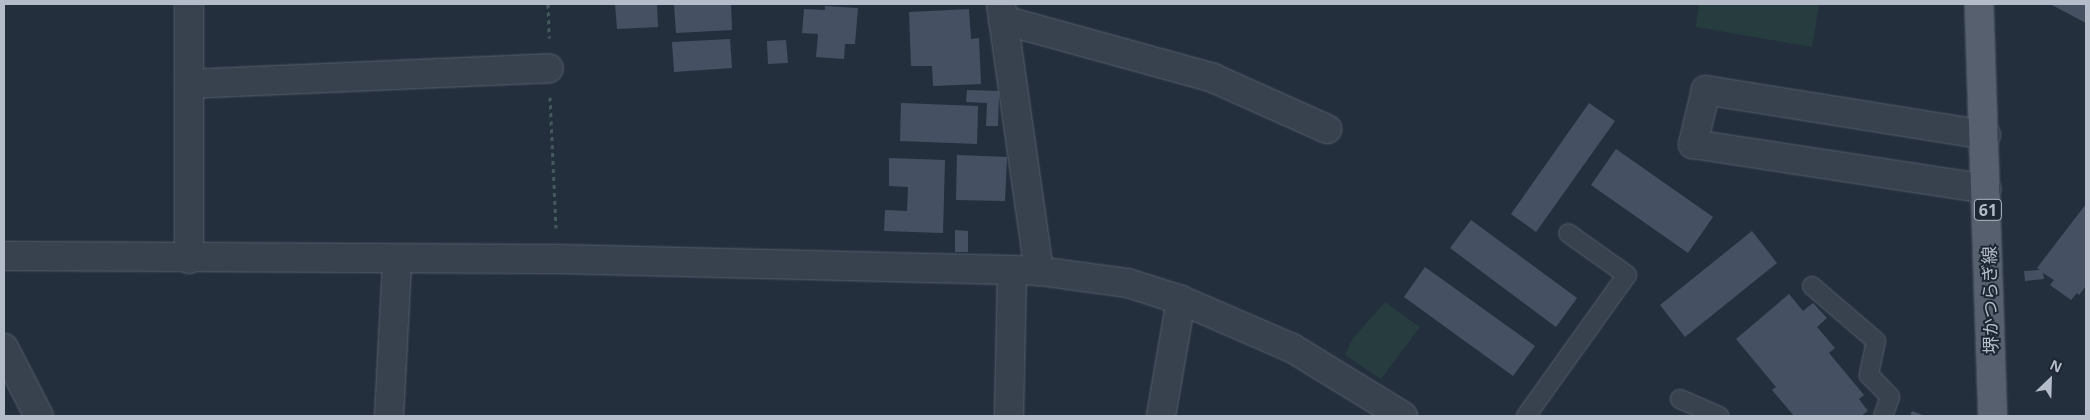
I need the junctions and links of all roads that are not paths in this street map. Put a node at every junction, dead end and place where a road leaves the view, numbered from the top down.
1 (189, 4) edge
2 (1979, 4) edge
3 (1002, 12) edge
4 (549, 68) road end
5 (189, 84) junction
6 (1327, 129) dead end
7 (1986, 135) junction
8 (1987, 189) junction
9 (1568, 233) dead end
10 (4, 256) edge
11 (189, 259) junction
12 (397, 262) junction
13 (1012, 270) junction
14 (1040, 271) junction
15 (1812, 286) dead end
16 (1181, 300) junction
17 (4, 348) edge
18 (1680, 398) dead end
19 (39, 416) edge
20 (390, 416) edge
21 (1009, 416) edge
22 (1161, 416) edge
23 (1402, 416) edge
24 (1526, 416) edge
25 (1720, 416) edge
26 (1883, 416) edge
27 (1993, 416) edge

1 - 5 street
2 - 7 main road, 堺かつらぎ線 / 61
3 - 6 street
3 - 14 street
4 - 5 street
5 - 11 street
7 - 8 main road, 堺かつらぎ線 / 61
7 - 8 street
8 - 27 main road, 堺かつらぎ線 / 61
9 - 24 lane
10 - 11 street
11 - 12 street
12 - 13 street
12 - 20 street
13 - 14 street
13 - 21 street
14 - 16 street
15 - 26 lane
16 - 22 street
16 - 23 street
17 - 19 street
18 - 25 lane

